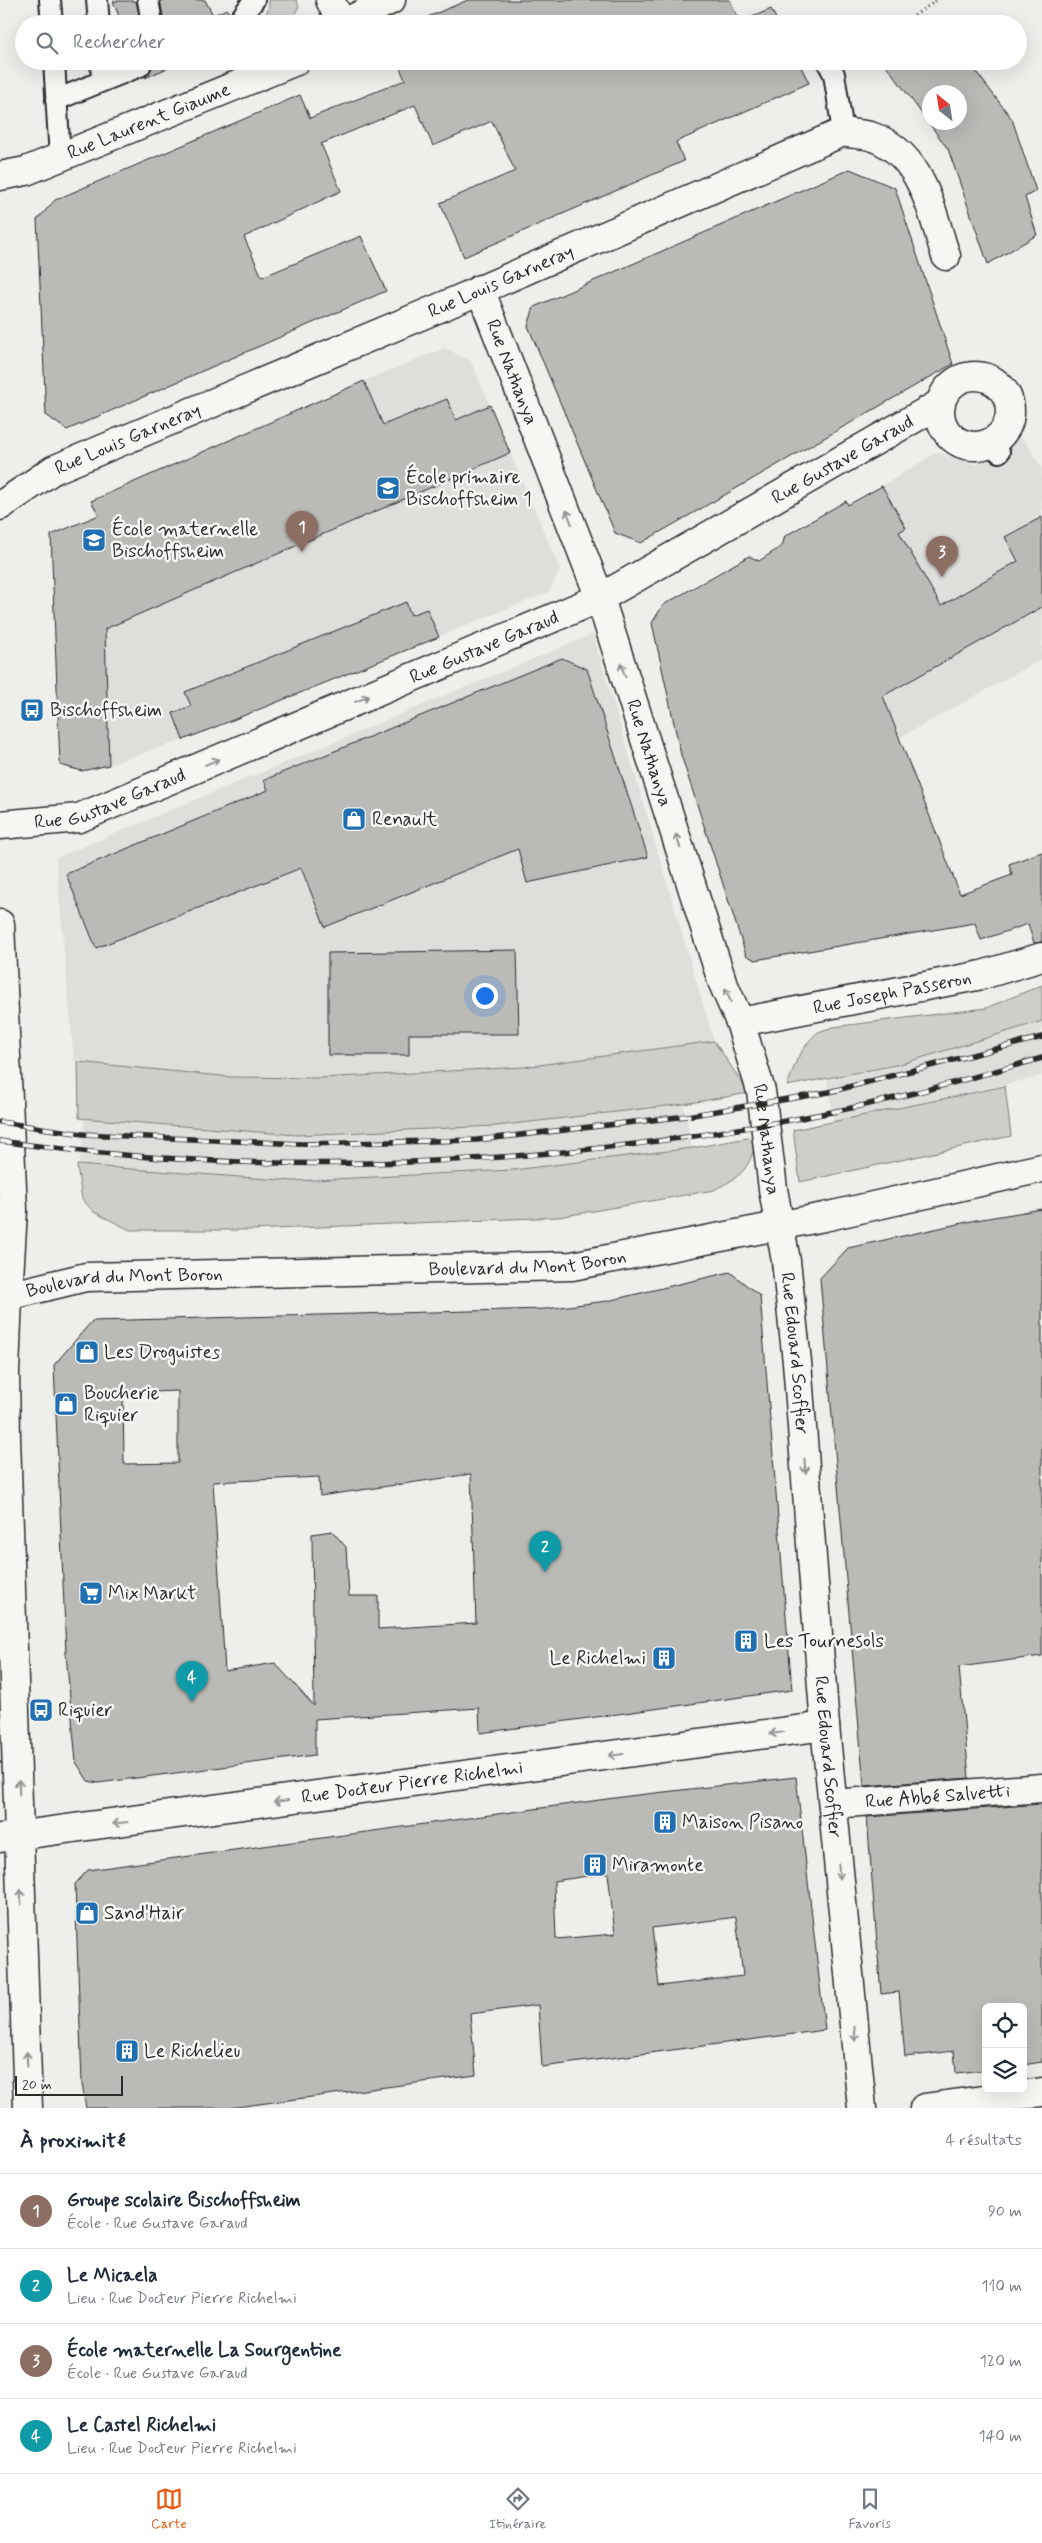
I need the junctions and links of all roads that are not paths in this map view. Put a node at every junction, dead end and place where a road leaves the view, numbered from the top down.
1 (50, 0) edge
2 (98, 0) edge
3 (148, 0) edge
4 (254, 0) edge
5 (330, 0) edge
6 (391, 0) edge
7 (51, 15) edge
8 (99, 15) edge
9 (151, 15) edge
10 (243, 15) edge
11 (338, 15) edge
12 (360, 15) edge
13 (54, 70) edge
14 (101, 70) edge
15 (111, 70) edge
16 (130, 70) edge
17 (274, 70) edge
18 (832, 70) edge
19 (102, 81) junction
20 (56, 100) junction
21 (843, 132) junction
22 (60, 158) junction
23 (0, 176) edge
24 (946, 256) dead end
25 (480, 289) junction
26 (941, 403) junction
27 (0, 506) edge
28 (600, 598) junction
29 (0, 825) edge
30 (0, 924) edge
31 (1042, 957) edge
32 (1, 960) edge
33 (740, 1022) junction
34 (1042, 1168) edge
35 (780, 1226) junction
36 (4, 1299) edge
37 (2, 1374) edge
38 (825, 1726) junction
39 (1042, 1788) edge
40 (833, 1804) junction
41 (10, 1837) edge
42 (1042, 2092) edge
43 (28, 2108) edge
44 (862, 2108) edge
45 (924, 2108) edge

1 - 7 lane
2 - 8 lane
3 - 9 lane
4 - 10 lane
5 - 11 street
6 - 12 street
13 - 20 lane
14 - 19 lane
15 - 19 lane
16 - 19 lane
17 - 22 street, Rue Laurent Giaume
18 - 21 lane
19 - 20 lane
20 - 22 lane
21 - 24 street
21 - 25 street, Rue Louis Garneray
22 - 23 street, Rue Laurent Giaume
25 - 27 street, Rue Louis Garneray
28 -> 25 street, Rue Nathanya
26 - 26 street, Rue Gustave Garaud
26 - 28 street, Rue Gustave Garaud
29 -> 28 street, Rue Gustave Garaud
33 -> 28 street, Rue Nathanya
30 - 32 street
31 - 33 street, Rue Joseph Passeron
32 - 36 street
33 - 35 street, Rue Nathanya
34 - 35 street, Boulevard du Mont Boron
35 - 36 street, Boulevard du Mont Boron
35 -> 38 street, Rue Edouard Scoffier
36 - 37 street
41 -> 37 street
38 - 40 street, Rue Edouard Scoffier
38 -> 41 street, Rue Docteur Pierre Richelmi
39 - 40 street, Rue Abbé Salvetti
40 -> 44 street, Rue Edouard Scoffier
43 -> 41 street
42 - 45 street

